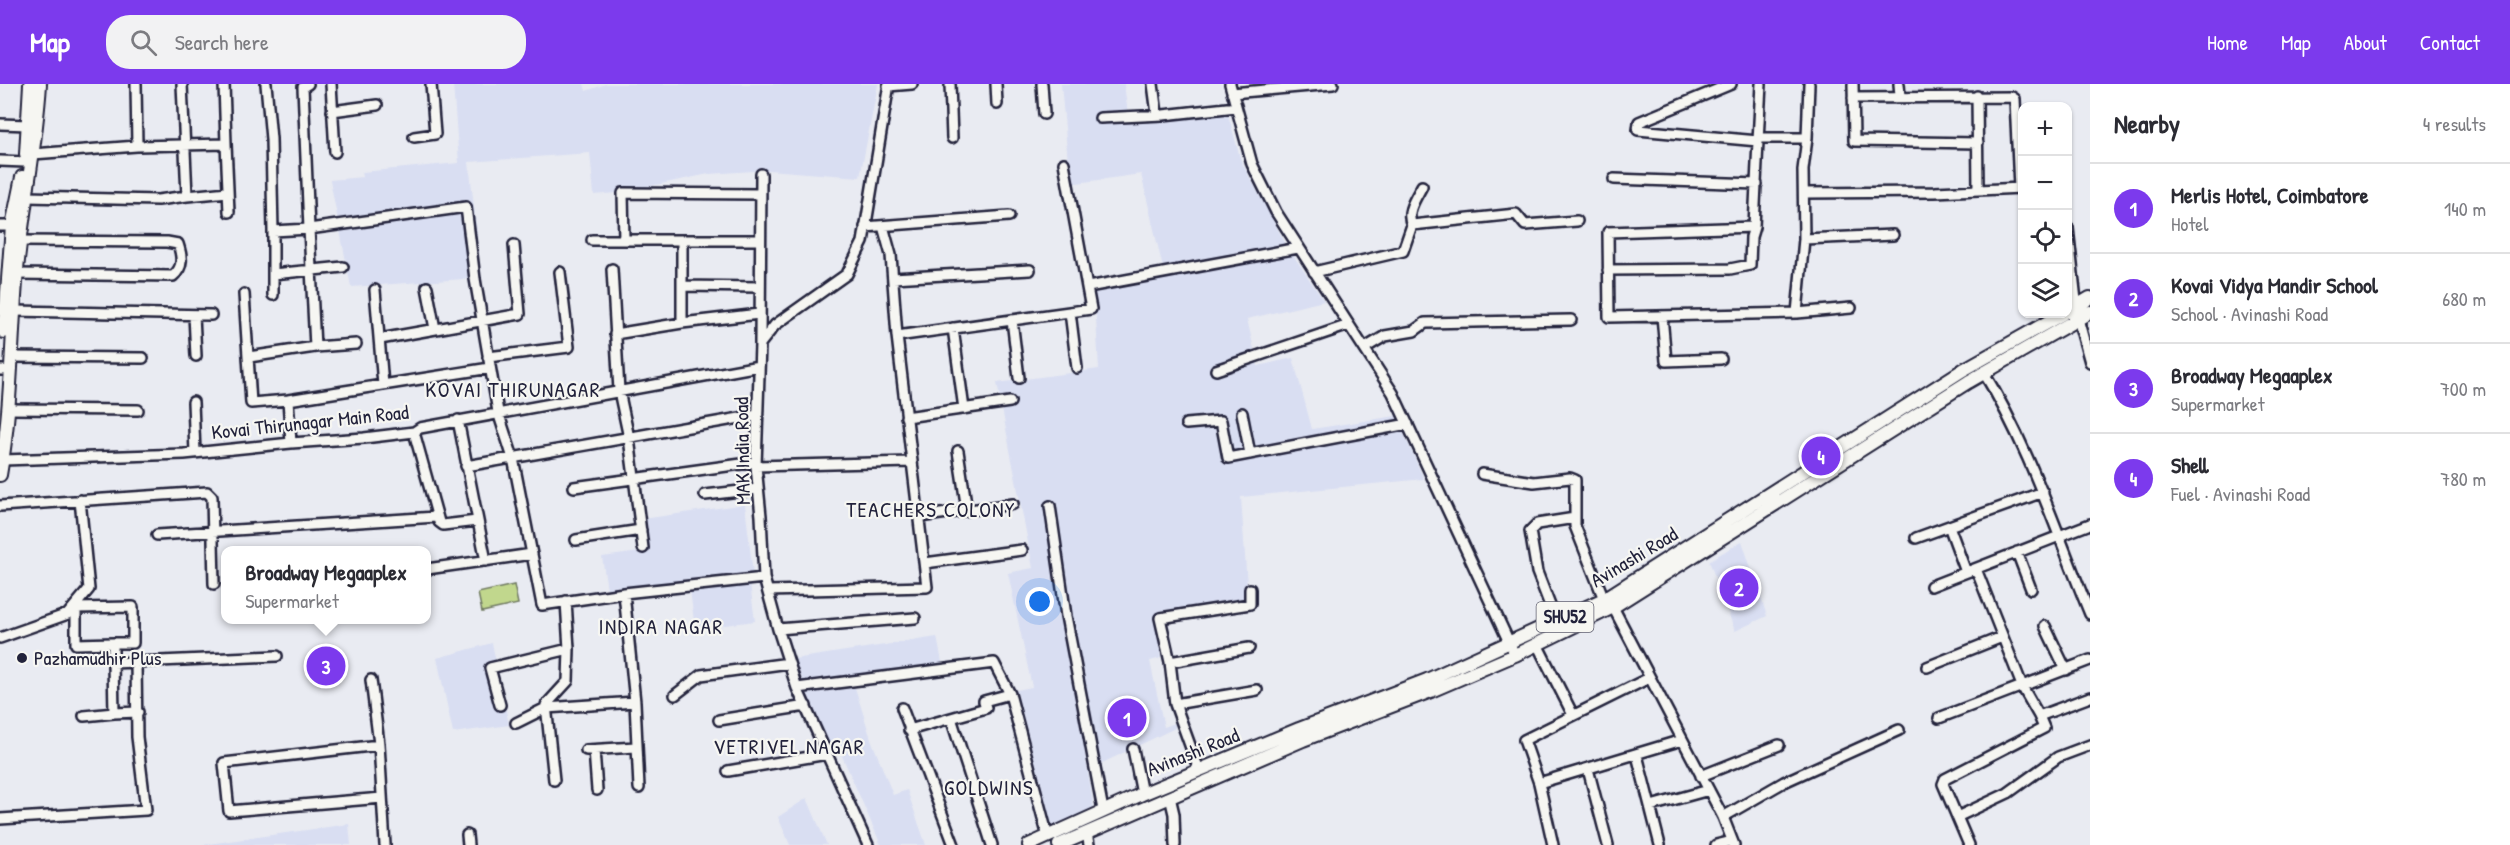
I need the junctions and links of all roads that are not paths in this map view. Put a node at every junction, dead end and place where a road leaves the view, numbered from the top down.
1 (30, 84) edge
2 (40, 84) edge
3 (136, 84) edge
4 (182, 84) edge
5 (224, 84) edge
6 (266, 84) edge
7 (308, 84) edge
8 (331, 84) edge
9 (431, 84) edge
10 (912, 84) edge
11 (950, 84) edge
12 (996, 84) edge
13 (1042, 84) edge
14 (1153, 84) edge
15 (1333, 84) edge
16 (1731, 84) edge
17 (1761, 84) edge
18 (1809, 84) edge
19 (1853, 84) edge
20 (1899, 84) edge
21 (1939, 84) edge
22 (888, 85) edge
23 (1231, 89) edge
24 (1900, 96) junction
25 (1939, 96) junction
26 (1977, 96) junction
27 (1853, 98) junction
28 (997, 104) dead end
29 (377, 105) dead end
30 (1236, 107) junction
31 (332, 111) junction
32 (1044, 114) dead end
33 (1157, 114) junction
34 (1100, 118) dead end
35 (0, 124) edge
36 (28, 125) junction
37 (414, 137) dead end
38 (952, 138) dead end
39 (1807, 138) junction
40 (1758, 139) junction
41 (1978, 143) junction
42 (226, 144) junction
43 (137, 146) junction
44 (184, 146) junction
45 (335, 153) dead end
46 (2019, 156) edge
47 (29, 158) junction
48 (0, 161) edge
49 (1064, 163) dead end
50 (761, 174) dead end
51 (1614, 179) dead end
52 (1757, 184) junction
53 (1422, 186) dead end
54 (2018, 188) edge
55 (1978, 189) junction
56 (228, 192) junction
57 (1804, 193) junction
58 (760, 194) junction
59 (187, 196) junction
60 (27, 197) junction
61 (229, 212) dead end
62 (1009, 216) dead end
63 (1577, 221) dead end
64 (1412, 225) junction
65 (6, 226) edge
66 (883, 226) junction
67 (865, 227) junction
68 (1754, 227) junction
69 (309, 229) junction
70 (273, 231) junction
71 (1893, 235) dead end
72 (1804, 239) junction
73 (592, 240) dead end
74 (624, 240) junction
75 (682, 240) junction
76 (760, 240) junction
77 (21, 241) junction
78 (514, 245) dead end
79 (1298, 248) junction
80 (8, 267) edge
81 (343, 267) dead end
82 (612, 269) dead end
83 (311, 270) junction
84 (1030, 270) dead end
85 (1608, 270) junction
86 (560, 272) dead end
87 (1314, 272) junction
88 (273, 274) junction
89 (893, 278) junction
90 (682, 286) junction
91 (427, 287) dead end
92 (759, 287) junction
93 (1088, 287) junction
94 (375, 290) dead end
95 (244, 294) dead end
96 (273, 295) dead end
97 (2090, 298) edge
98 (1851, 308) dead end
99 (2072, 308) edge
100 (1070, 312) junction
101 (2090, 312) edge
102 (1797, 313) junction
103 (759, 314) junction
104 (194, 315) junction
105 (211, 315) dead end
106 (1662, 316) junction
107 (8, 318) edge
108 (2055, 318) edge
109 (2078, 319) junction
110 (1011, 320) junction
111 (1571, 320) dead end
112 (482, 322) junction
113 (682, 323) junction
114 (1349, 325) junction
115 (953, 328) junction
116 (435, 329) junction
117 (615, 334) junction
118 (897, 336) junction
119 (380, 339) junction
120 (356, 344) dead end
121 (760, 344) junction
122 (315, 347) junction
123 (1365, 348) junction
124 (195, 356) dead end
125 (11, 357) junction
126 (249, 357) junction
127 (488, 357) junction
128 (143, 358) dead end
129 (1721, 359) dead end
130 (2090, 362) edge
131 (759, 366) junction
132 (490, 368) junction
133 (1077, 368) dead end
134 (2, 370) edge
135 (1216, 370) dead end
136 (1984, 373) junction
137 (1019, 378) dead end
138 (383, 385) junction
139 (619, 391) junction
140 (288, 400) junction
141 (193, 402) dead end
142 (1010, 402) dead end
143 (4, 407) edge
144 (963, 409) junction
145 (138, 410) dead end
146 (498, 412) junction
147 (1242, 413) dead end
148 (757, 415) junction
149 (906, 417) junction
150 (458, 420) junction
151 (1186, 424) dead end
152 (1408, 424) junction
153 (414, 432) junction
154 (629, 438) junction
155 (291, 442) junction
156 (958, 451) dead end
157 (195, 453) junction
158 (1250, 454) junction
159 (513, 458) junction
160 (3, 460) junction
161 (911, 462) junction
162 (756, 464) junction
163 (466, 466) junction
164 (1482, 474) dead end
165 (0, 475) edge
166 (634, 479) junction
167 (574, 487) dead end
168 (758, 489) junction
169 (2043, 492) junction
170 (705, 495) dead end
171 (80, 500) junction
172 (1013, 504) dead end
173 (0, 506) edge
174 (1050, 506) dead end
175 (968, 510) junction
176 (436, 517) junction
177 (919, 517) junction
178 (1575, 518) junction
179 (477, 521) junction
180 (2090, 524) edge
181 (1948, 526) junction
182 (213, 530) junction
183 (641, 530) junction
184 (158, 535) dead end
185 (2060, 536) junction
186 (1916, 538) dead end
187 (576, 540) dead end
188 (643, 548) dead end
189 (1022, 550) dead end
190 (2017, 552) junction
191 (532, 554) junction
192 (486, 561) junction
193 (926, 563) junction
194 (431, 568) edge
195 (1971, 570) junction
196 (764, 578) junction
197 (214, 584) dead end
198 (1931, 586) dead end
199 (1250, 589) dead end
200 (2031, 589) dead end
201 (768, 591) junction
202 (624, 592) junction
203 (2087, 600) edge
204 (566, 602) junction
205 (1609, 603) junction
206 (2090, 614) edge
207 (915, 618) dead end
208 (1556, 621) junction
209 (2045, 626) dead end
210 (778, 629) junction
211 (2002, 637) junction
212 (0, 638) edge
213 (113, 643) junction
214 (1537, 644) junction
215 (1250, 648) dead end
216 (569, 649) junction
217 (1512, 649) junction
218 (277, 656) dead end
219 (2090, 660) edge
220 (136, 662) junction
221 (1170, 662) junction
222 (113, 663) junction
223 (789, 663) junction
224 (1926, 667) dead end
225 (2066, 670) junction
226 (1649, 678) junction
227 (371, 680) dead end
228 (797, 688) junction
229 (2023, 688) junction
230 (1257, 690) dead end
231 (1010, 694) junction
232 (675, 695) dead end
233 (2090, 697) edge
234 (635, 702) junction
235 (1175, 704) junction
236 (500, 705) dead end
237 (806, 706) junction
238 (546, 708) junction
239 (902, 708) dead end
240 (138, 712) junction
241 (114, 714) junction
242 (1573, 715) junction
243 (84, 716) dead end
244 (2039, 716) junction
245 (951, 718) junction
246 (1940, 718) dead end
247 (720, 720) dead end
248 (516, 723) dead end
249 (909, 730) junction
250 (1899, 730) dead end
251 (1682, 740) junction
252 (379, 745) junction
253 (1779, 745) dead end
254 (2090, 745) edge
255 (636, 747) junction
256 (1133, 749) dead end
257 (827, 754) junction
258 (1637, 755) junction
259 (1199, 770) junction
260 (1588, 770) junction
261 (728, 771) dead end
262 (1701, 776) junction
263 (554, 780) dead end
264 (1539, 783) junction
265 (639, 788) dead end
266 (597, 790) dead end
267 (1709, 790) junction
268 (1142, 794) junction
269 (1170, 797) junction
270 (382, 798) junction
271 (1651, 806) junction
272 (1103, 810) junction
273 (1723, 817) junction
274 (1957, 817) junction
275 (0, 819) edge
276 (1087, 832) junction
277 (1048, 837) junction
278 (1733, 843) edge
279 (385, 845) edge
280 (868, 845) edge
281 (954, 845) edge
282 (992, 845) edge
283 (1029, 845) edge
284 (1059, 845) edge
285 (1089, 845) edge
286 (1175, 845) edge
287 (1553, 845) edge
288 (1608, 845) edge
289 (1660, 845) edge
290 (1716, 845) edge
291 (1969, 845) edge

1 - 36 main road
2 - 47 main road
3 - 43 street
4 - 44 street
5 - 42 street
6 - 70 street
7 - 69 street
8 - 31 street
9 - 37 street
10 - 22 street
11 - 38 street
12 - 28 street
13 - 32 street
14 - 33 street
15 - 23 street
16 - 40 street
17 - 40 street
18 - 39 street
19 - 27 street
20 - 24 street
21 - 25 street
22 - 67 street
23 - 30 street
24 - 25 street
24 - 27 street
25 - 26 street
26 - 41 street
26 - 46 street
27 - 41 street
29 - 31 street
30 - 33 street
30 - 79 street
31 - 45 street
33 - 34 street
35 - 36 street
36 - 47 main road
39 - 40 street
39 - 57 street
40 - 52 street
41 - 55 street
42 - 44 street
42 - 56 street
43 - 44 street
43 - 47 street
44 - 59 street
47 - 48 street
47 - 60 main road
47 - 65 main road
49 - 93 street
50 - 58 street, MAK India Road
51 - 52 street
52 - 68 street
53 - 64 street
54 - 55 street
55 - 57 street
56 - 59 street
56 - 61 street
57 - 72 street
58 - 74 street
58 - 76 street, MAK India Road
59 - 60 street
60 - 77 main road
62 - 66 street
63 - 64 street
64 - 87 street
65 - 80 main road
66 - 67 street
66 - 89 street
67 - 121 street
68 - 85 street
68 - 85 street
69 - 70 street
69 - 83 street
69 - 112 street
70 - 88 street
71 - 72 street
72 - 102 street
73 - 74 street
74 - 75 street
75 - 76 street
75 - 90 street
76 - 92 street, MAK India Road
77 - 80 main road
77 - 80 street
78 - 112 street
79 - 87 street
79 - 93 street
80 - 107 main road
81 - 83 street
82 - 117 street
83 - 88 street
83 - 122 street
84 - 89 street
85 - 106 street
86 - 127 street
87 - 114 street
88 - 96 street
89 - 118 street
90 - 92 street
90 - 113 street
91 - 116 street
92 - 103 street, MAK India Road
93 - 100 street
94 - 119 street
95 - 126 street
97 - 99 main road
98 - 102 street
99 - 109 street
100 - 110 street
100 - 133 street
101 - 109 main road, Avinashi Road / SHU52
102 - 106 street
103 - 113 street
103 - 121 street, MAK India Road
104 - 105 street
104 - 107 street
104 - 124 street
106 - 129 street
107 - 125 main road
107 - 134 main road
108 - 205 main road, Avinashi Road / SHU52
109 - 130 street
109 - 136 main road, Avinashi Road / SHU52
110 - 115 street
110 - 137 street
111 - 123 street
112 - 116 street
112 - 127 street
113 - 117 street
114 - 123 street
114 - 135 street
115 - 118 street
115 - 144 street
116 - 119 street
117 - 139 street
118 - 149 street
119 - 138 street
120 - 122 street
121 - 131 street, MAK India Road
122 - 126 street
123 - 152 street
125 - 128 street
125 - 143 main road
126 - 140 street
127 - 132 street
131 - 139 street, Kovai Thirunagar Main Road
131 - 148 street, MAK India Road
132 - 138 street
132 - 146 street
134 - 143 main road
136 - 169 street
136 - 205 main road, Avinashi Road / SHU52
138 - 140 street
139 - 146 street, Kovai Thirunagar Main Road
139 - 154 street
140 - 155 street
141 - 157 street
142 - 144 street
143 - 145 street
143 - 160 main road
144 - 149 street
146 - 150 street, Kovai Thirunagar Main Road
146 - 159 street
147 - 158 street
148 - 154 street
148 - 162 street, MAK India Road
149 - 161 street
150 - 153 street, Kovai Thirunagar Main Road
150 - 163 street
151 - 158 street
152 - 158 street
152 - 217 street
153 - 155 street, Kovai Thirunagar Main Road
153 - 176 street
154 - 159 street
154 - 166 street
155 - 157 street, Kovai Thirunagar Main Road
156 - 175 street
157 - 160 street, Kovai Thirunagar Main Road
159 - 163 street
159 - 191 street
160 - 165 main road
161 - 162 street
161 - 177 street
162 - 166 street
162 - 168 street, MAK India Road
163 - 179 street
164 - 178 street
166 - 167 street
166 - 183 street
168 - 170 street
168 - 196 street, MAK India Road
169 - 181 street
169 - 185 street
171 - 173 street
171 - 182 street
171 - 212 street
172 - 175 street
174 - 272 street
175 - 177 street
176 - 179 street
176 - 182 street
177 - 193 street
178 - 205 street
178 - 208 street
179 - 192 street
180 - 185 street
181 - 186 street
181 - 195 street
182 - 184 street
182 - 197 street
183 - 187 street
183 - 188 street
185 - 190 street
185 - 203 street
189 - 193 street
190 - 195 street
190 - 200 street
191 - 192 street
191 - 204 street
192 - 194 street
193 - 201 street
195 - 198 street
195 - 211 street
196 - 201 street, MAK India Road
196 - 202 street
199 - 221 street
201 - 210 street, MAK India Road
202 - 204 street
202 - 234 street
203 - 206 street
204 - 216 street
205 - 208 main road, Avinashi Road / SHU52
205 - 214 main road, Avinashi Road / SHU52
205 - 226 street
207 - 210 street
208 - 217 main road, Avinashi Road / SHU52
209 - 225 street
210 - 223 street, MAK India Road
211 - 224 street
211 - 229 street
213 - 213 street
213 - 222 street
214 - 217 main road, Avinashi Road / SHU52
214 - 242 street
215 - 221 street
216 - 236 street
216 - 238 street
217 - 259 main road, Avinashi Road / SHU52
217 - 269 main road, Avinashi Road / SHU52
218 - 220 street
219 - 225 street
220 - 222 street
220 - 240 street
221 - 235 street
222 - 241 street
223 - 228 street, MAK India Road
223 - 232 street
225 - 229 street
226 - 242 street
226 - 251 street
227 - 252 street
228 - 231 street
228 - 237 street, MAK India Road
229 - 244 street
229 - 246 street
230 - 235 street
231 - 245 street
231 - 277 street
233 - 244 street
234 - 238 street
234 - 255 street
235 - 259 street
237 - 247 street
237 - 257 street, MAK India Road
238 - 248 street
238 - 263 street
239 - 249 street
240 - 241 street
240 - 275 street
241 - 243 street
242 - 264 street
244 - 274 street
245 - 249 street
245 - 282 street
249 - 281 street
250 - 273 street
251 - 258 street
251 - 262 street
252 - 270 street
252 - 270 street
253 - 262 street
254 - 274 street
255 - 265 street
255 - 266 street
256 - 268 street
257 - 261 street
257 - 280 street, MAK India Road
258 - 260 street
258 - 271 street
259 - 268 main road, Avinashi Road / SHU52
260 - 264 street
260 - 288 street
262 - 267 street
264 - 287 street
267 - 271 street
267 - 273 street
268 - 272 main road, Avinashi Road / SHU52
269 - 276 main road, Avinashi Road / SHU52
269 - 286 street
270 - 279 street
271 - 289 street
272 - 277 main road, Avinashi Road / SHU52
273 - 278 street
274 - 291 street
276 - 284 main road, Avinashi Road / SHU52
276 - 285 street
277 - 283 main road, Avinashi Road / SHU52
278 - 290 street

